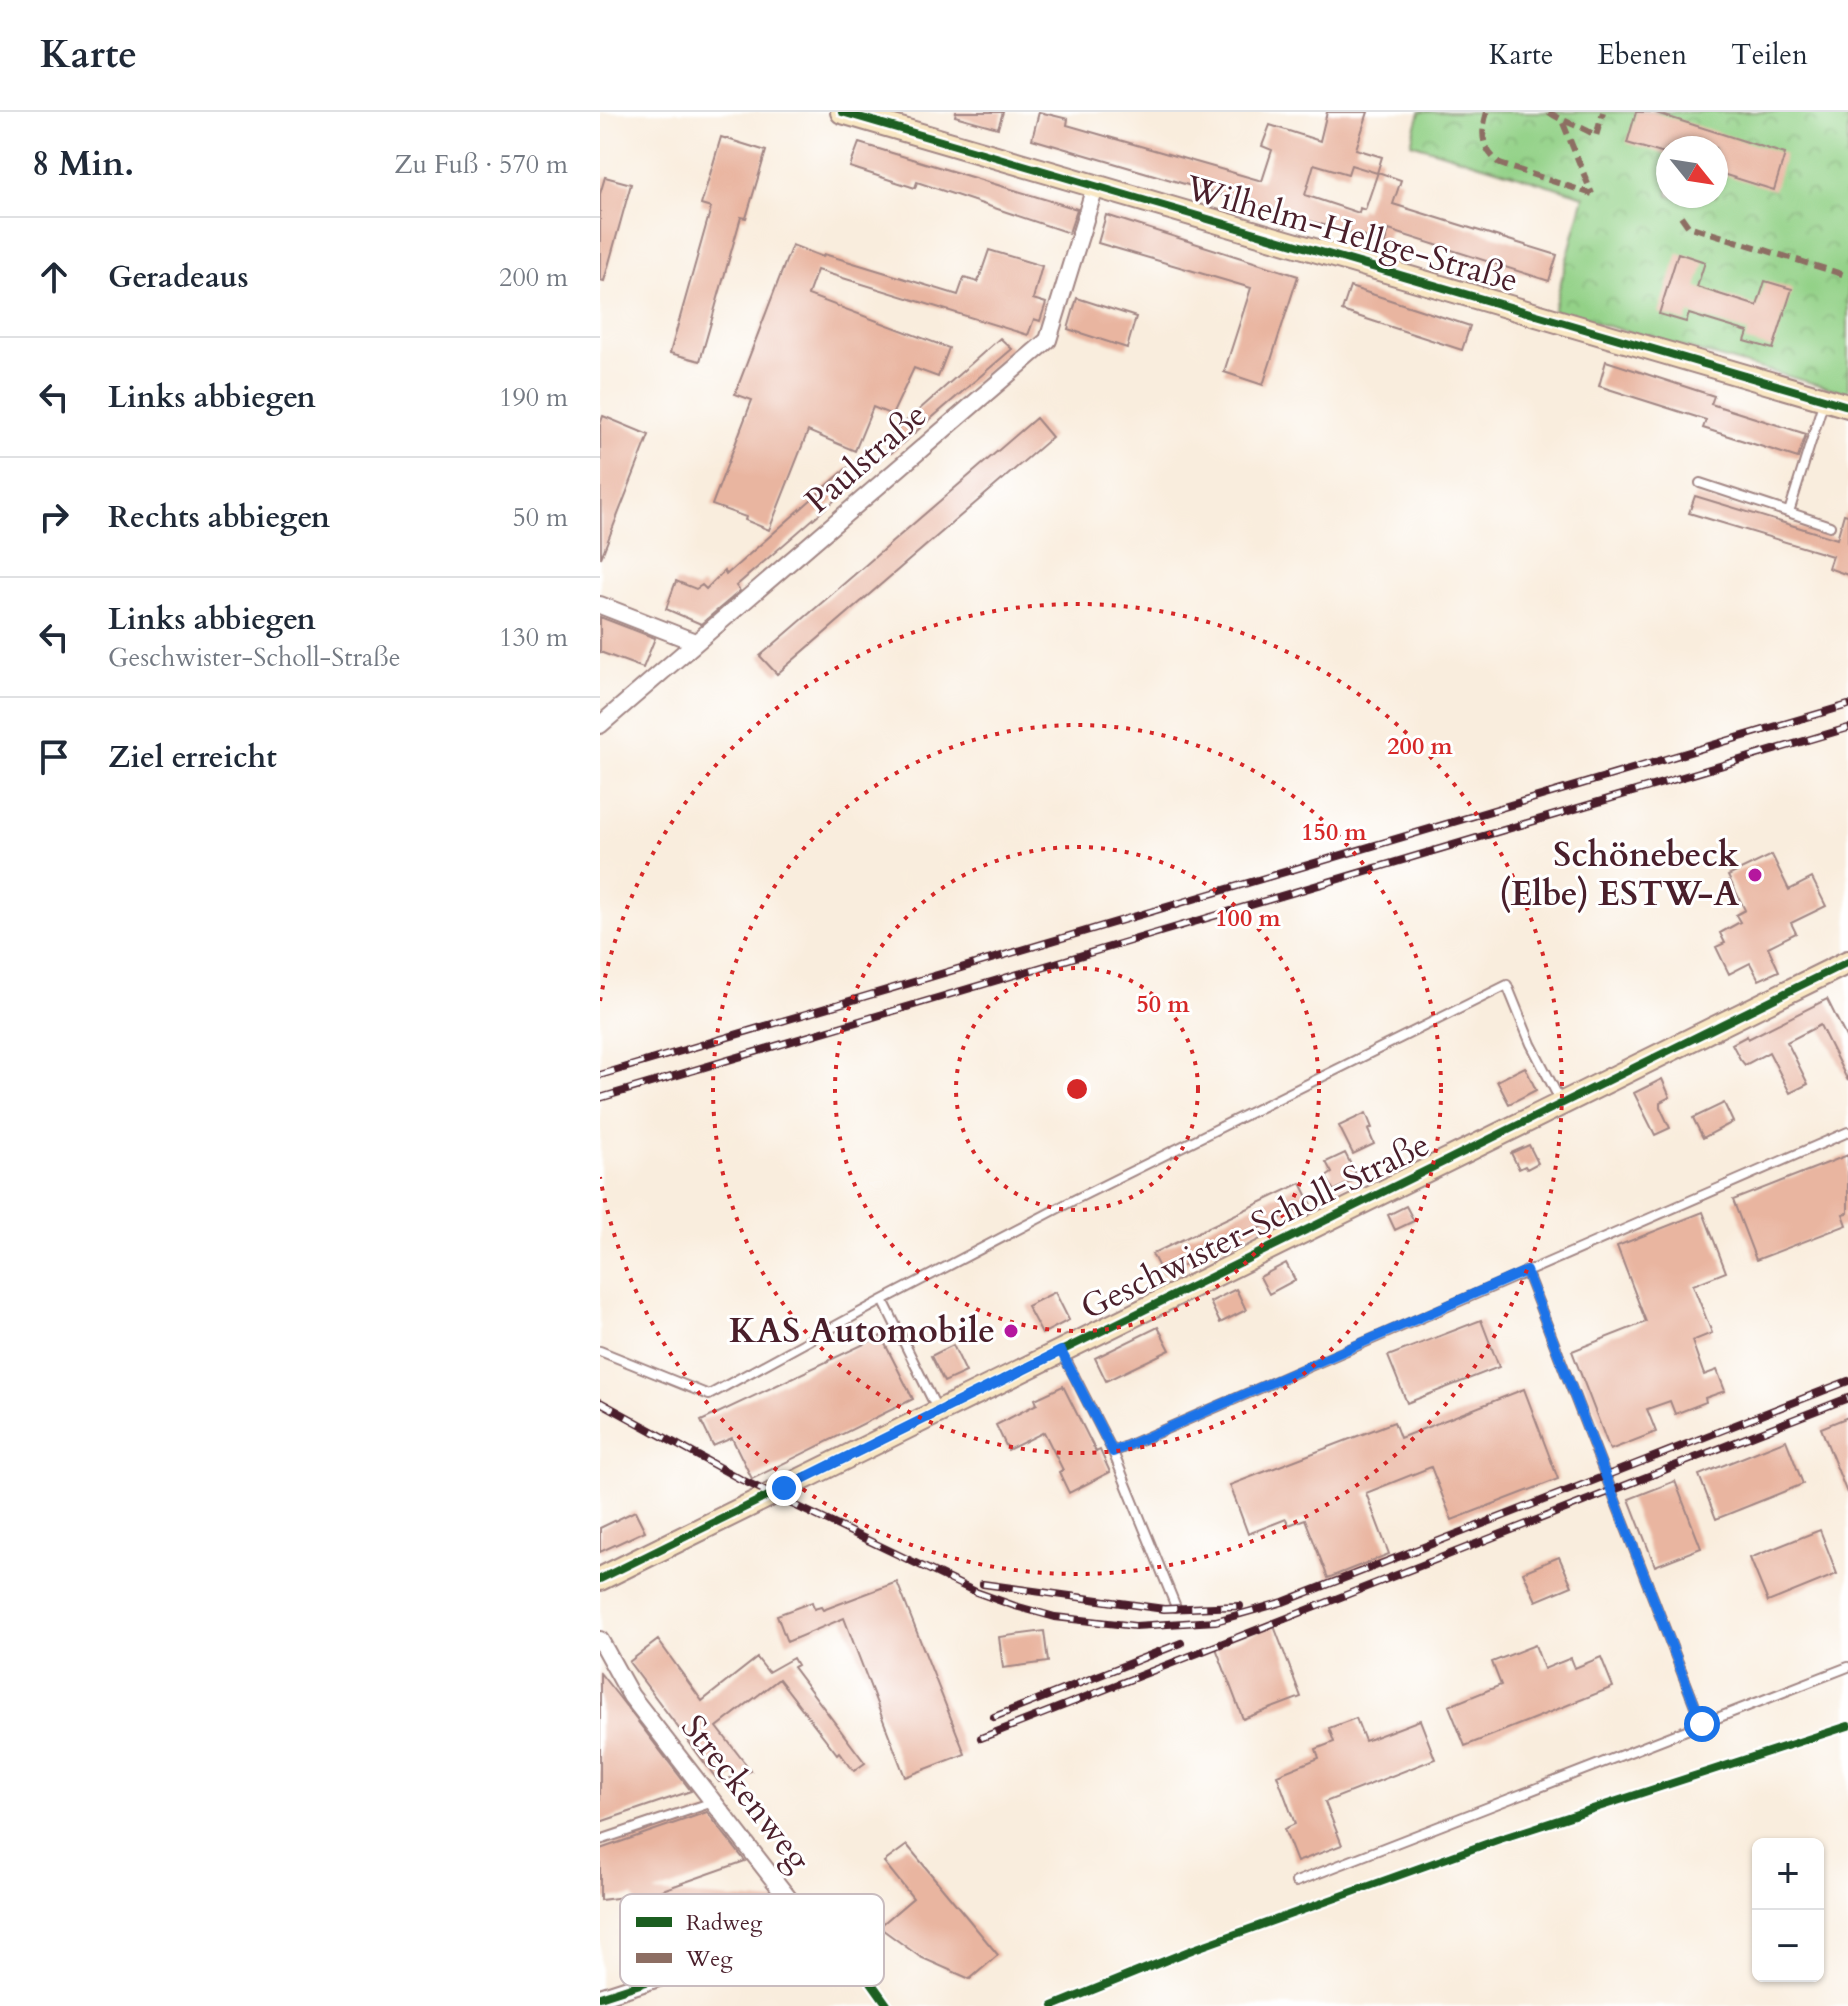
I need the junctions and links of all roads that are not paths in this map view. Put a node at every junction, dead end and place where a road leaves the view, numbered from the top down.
1 (842, 112) edge
2 (1095, 187) junction
3 (1824, 399) junction
4 (1848, 406) edge
5 (1700, 483) dead end
6 (1789, 512) junction
7 (1830, 526) dead end
8 (600, 605) edge
9 (695, 642) junction
10 (600, 725) edge
11 (1848, 962) edge
12 (1561, 1104) junction
13 (1848, 1132) edge
14 (1526, 1271) junction
15 (883, 1300) junction
16 (600, 1351) edge
17 (1061, 1351) junction
18 (938, 1411) junction
19 (1113, 1452) junction
20 (600, 1579) edge
21 (1176, 1607) dead end
22 (600, 1640) edge
23 (1848, 1667) edge
24 (1702, 1724) junction
25 (714, 1801) junction
26 (600, 1840) edge
27 (1296, 1882) dead end
28 (786, 1894) edge
29 (636, 1986) edge
30 (600, 1997) edge

1 - 2 street, Wilhelm-Hellge-Straße
2 - 3 street, Wilhelm-Hellge-Straße
2 - 9 street, Paulstraße
3 - 4 street, Wilhelm-Hellge-Straße
3 - 6 lane
5 - 6 lane
6 - 7 lane
8 - 9 street
9 - 10 street, Paulstraße
11 - 12 street, Geschwister-Scholl-Straße
12 - 15 lane
12 - 17 street, Geschwister-Scholl-Straße
13 - 14 lane
14 - 19 lane
14 - 24 lane
15 - 16 lane
15 - 18 lane
17 - 18 street, Geschwister-Scholl-Straße
17 - 19 lane
18 - 20 street, Geschwister-Scholl-Straße
19 - 21 lane
22 - 25 street, Streckenweg
23 - 24 lane
24 - 27 lane
25 - 26 lane
25 - 28 street, Streckenweg
29 - 30 street, Streckenweg

